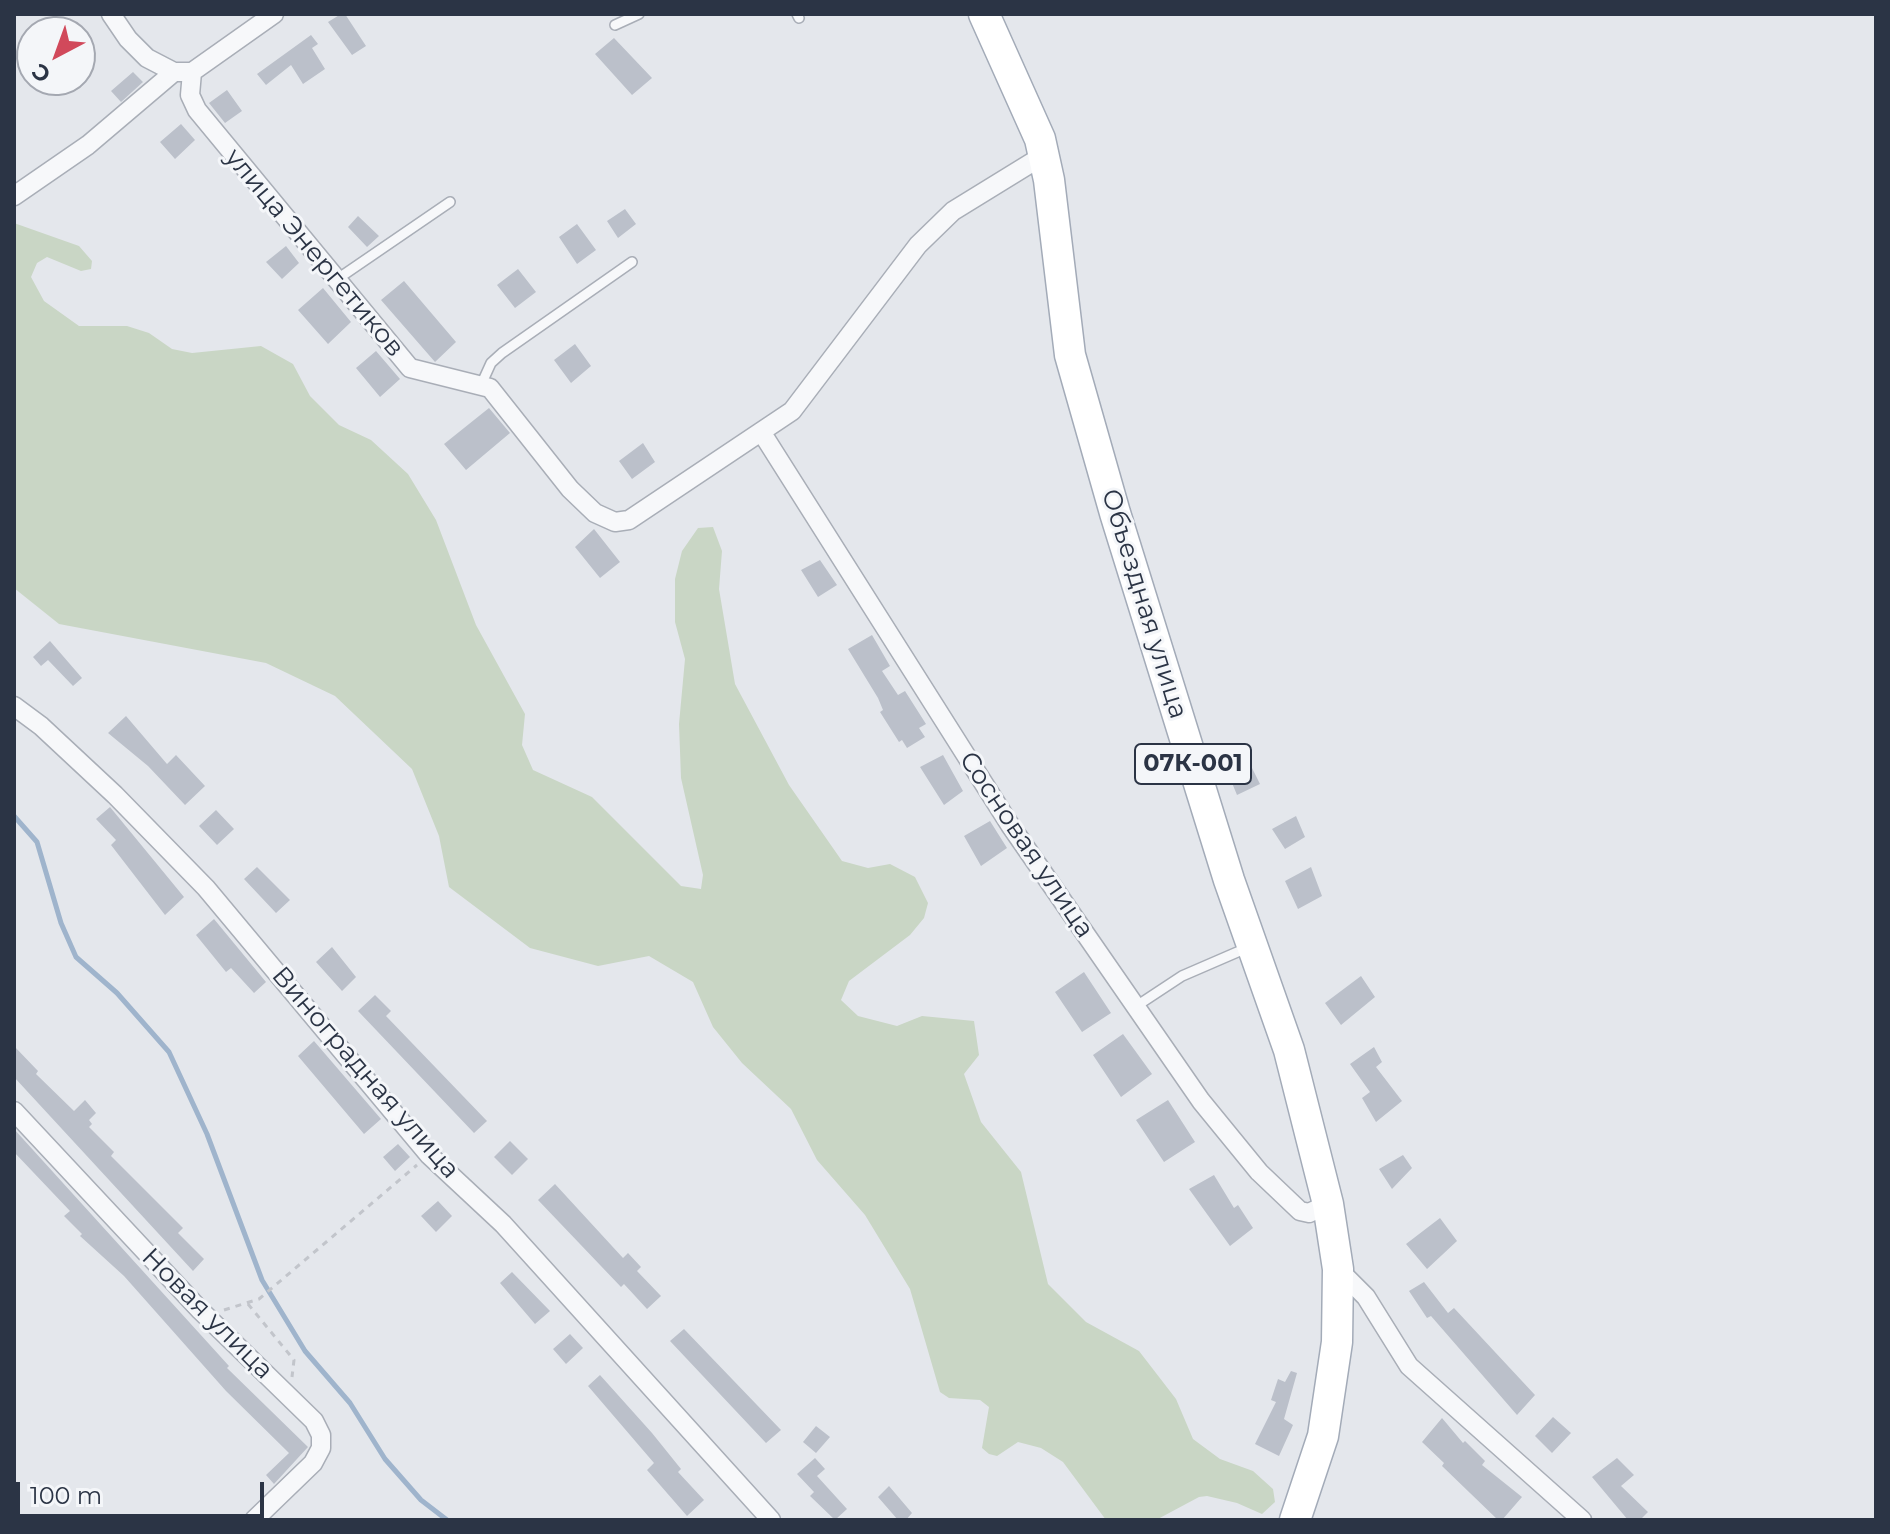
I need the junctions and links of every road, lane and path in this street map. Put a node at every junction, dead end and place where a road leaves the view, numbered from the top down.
1 (111, 14) edge
2 (274, 14) edge
3 (639, 14) edge
4 (982, 17) edge
5 (615, 25) dead end
6 (183, 72) junction
7 (1044, 155) junction
8 (14, 196) edge
9 (450, 202) dead end
10 (632, 262) dead end
11 (336, 280) junction
12 (481, 385) junction
13 (762, 433) junction
14 (14, 706) edge
15 (1252, 945) junction
16 (1135, 1007) junction
17 (14, 1111) edge
18 (429, 1155) junction
19 (1328, 1204) junction
20 (1338, 1269) junction
21 (248, 1304) junction
22 (200, 1310) junction
23 (289, 1397) junction
24 (254, 1520) edge
25 (771, 1520) edge
26 (1295, 1520) edge
27 (1582, 1520) edge

1 - 6 street
2 - 6 street
3 - 5 lane
4 - 7 main road, Объездная улица / 07К-001
6 - 8 street
6 - 11 street, улица Энергетиков
7 - 13 street
7 - 15 main road, Объездная улица / 07К-001
9 - 11 lane
10 - 12 lane
11 - 12 street, улица Энергетиков
12 - 13 street
13 - 16 street, Сосновая улица
14 - 18 street, Виноградная улица
15 - 16 lane
15 - 19 main road, Объездная улица / 07К-001
16 - 19 street, Сосновая улица
17 - 22 street, Новая улица
18 - 21 path
18 - 25 street, Виноградная улица
19 - 20 main road, Объездная улица / 07К-001
20 - 26 main road, Объездная улица / 07К-001
20 - 27 street
21 - 22 path
21 - 23 path
22 - 23 street, Новая улица
23 - 24 street, Новая улица

